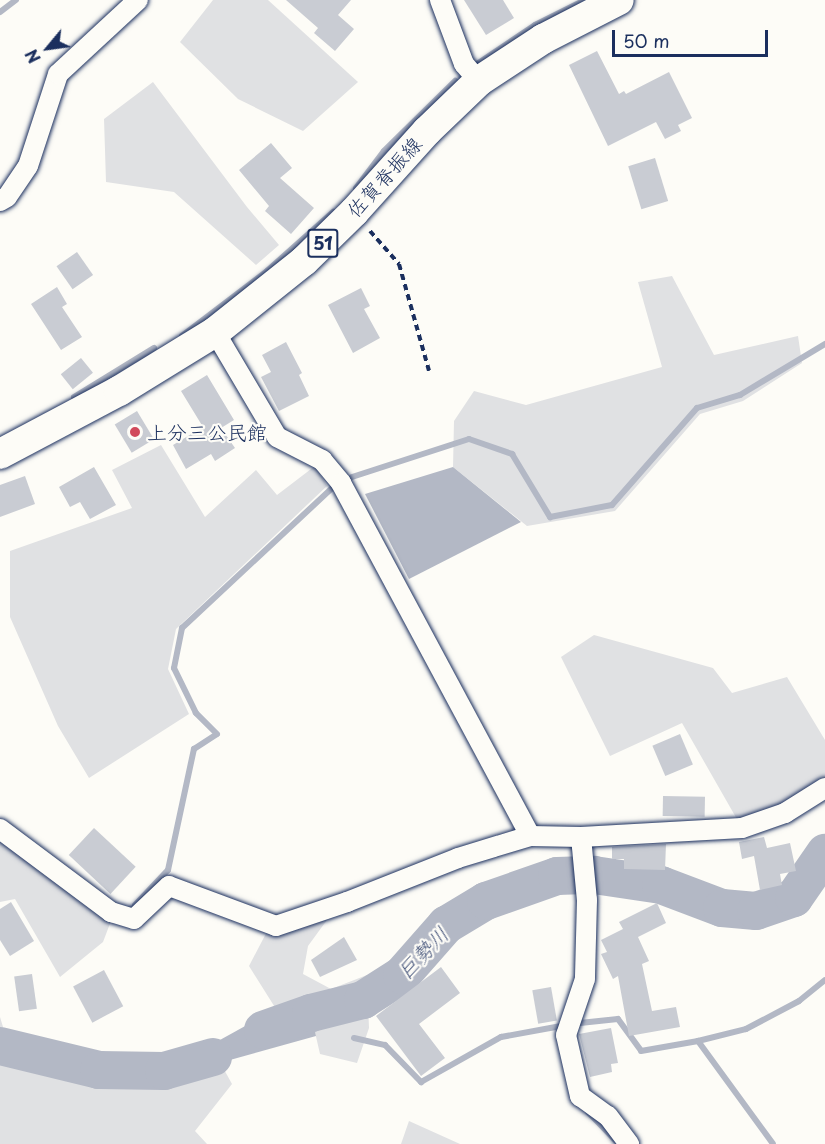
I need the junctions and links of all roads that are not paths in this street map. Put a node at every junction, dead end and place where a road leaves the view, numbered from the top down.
1 (138, 0) edge
2 (440, 0) edge
3 (619, 0) edge
4 (479, 81) junction
5 (0, 201) edge
6 (215, 332) junction
7 (0, 454) edge
8 (825, 788) edge
9 (0, 829) edge
10 (530, 836) junction
11 (582, 844) junction
12 (628, 1144) edge

1 - 5 street
2 - 4 street
3 - 4 main road, 佐賀脊振線 / 51
4 - 6 main road, 佐賀脊振線 / 51
6 - 7 main road, 佐賀脊振線 / 51
6 - 10 street
8 - 11 street
9 - 10 street
10 - 11 street
11 - 12 street

